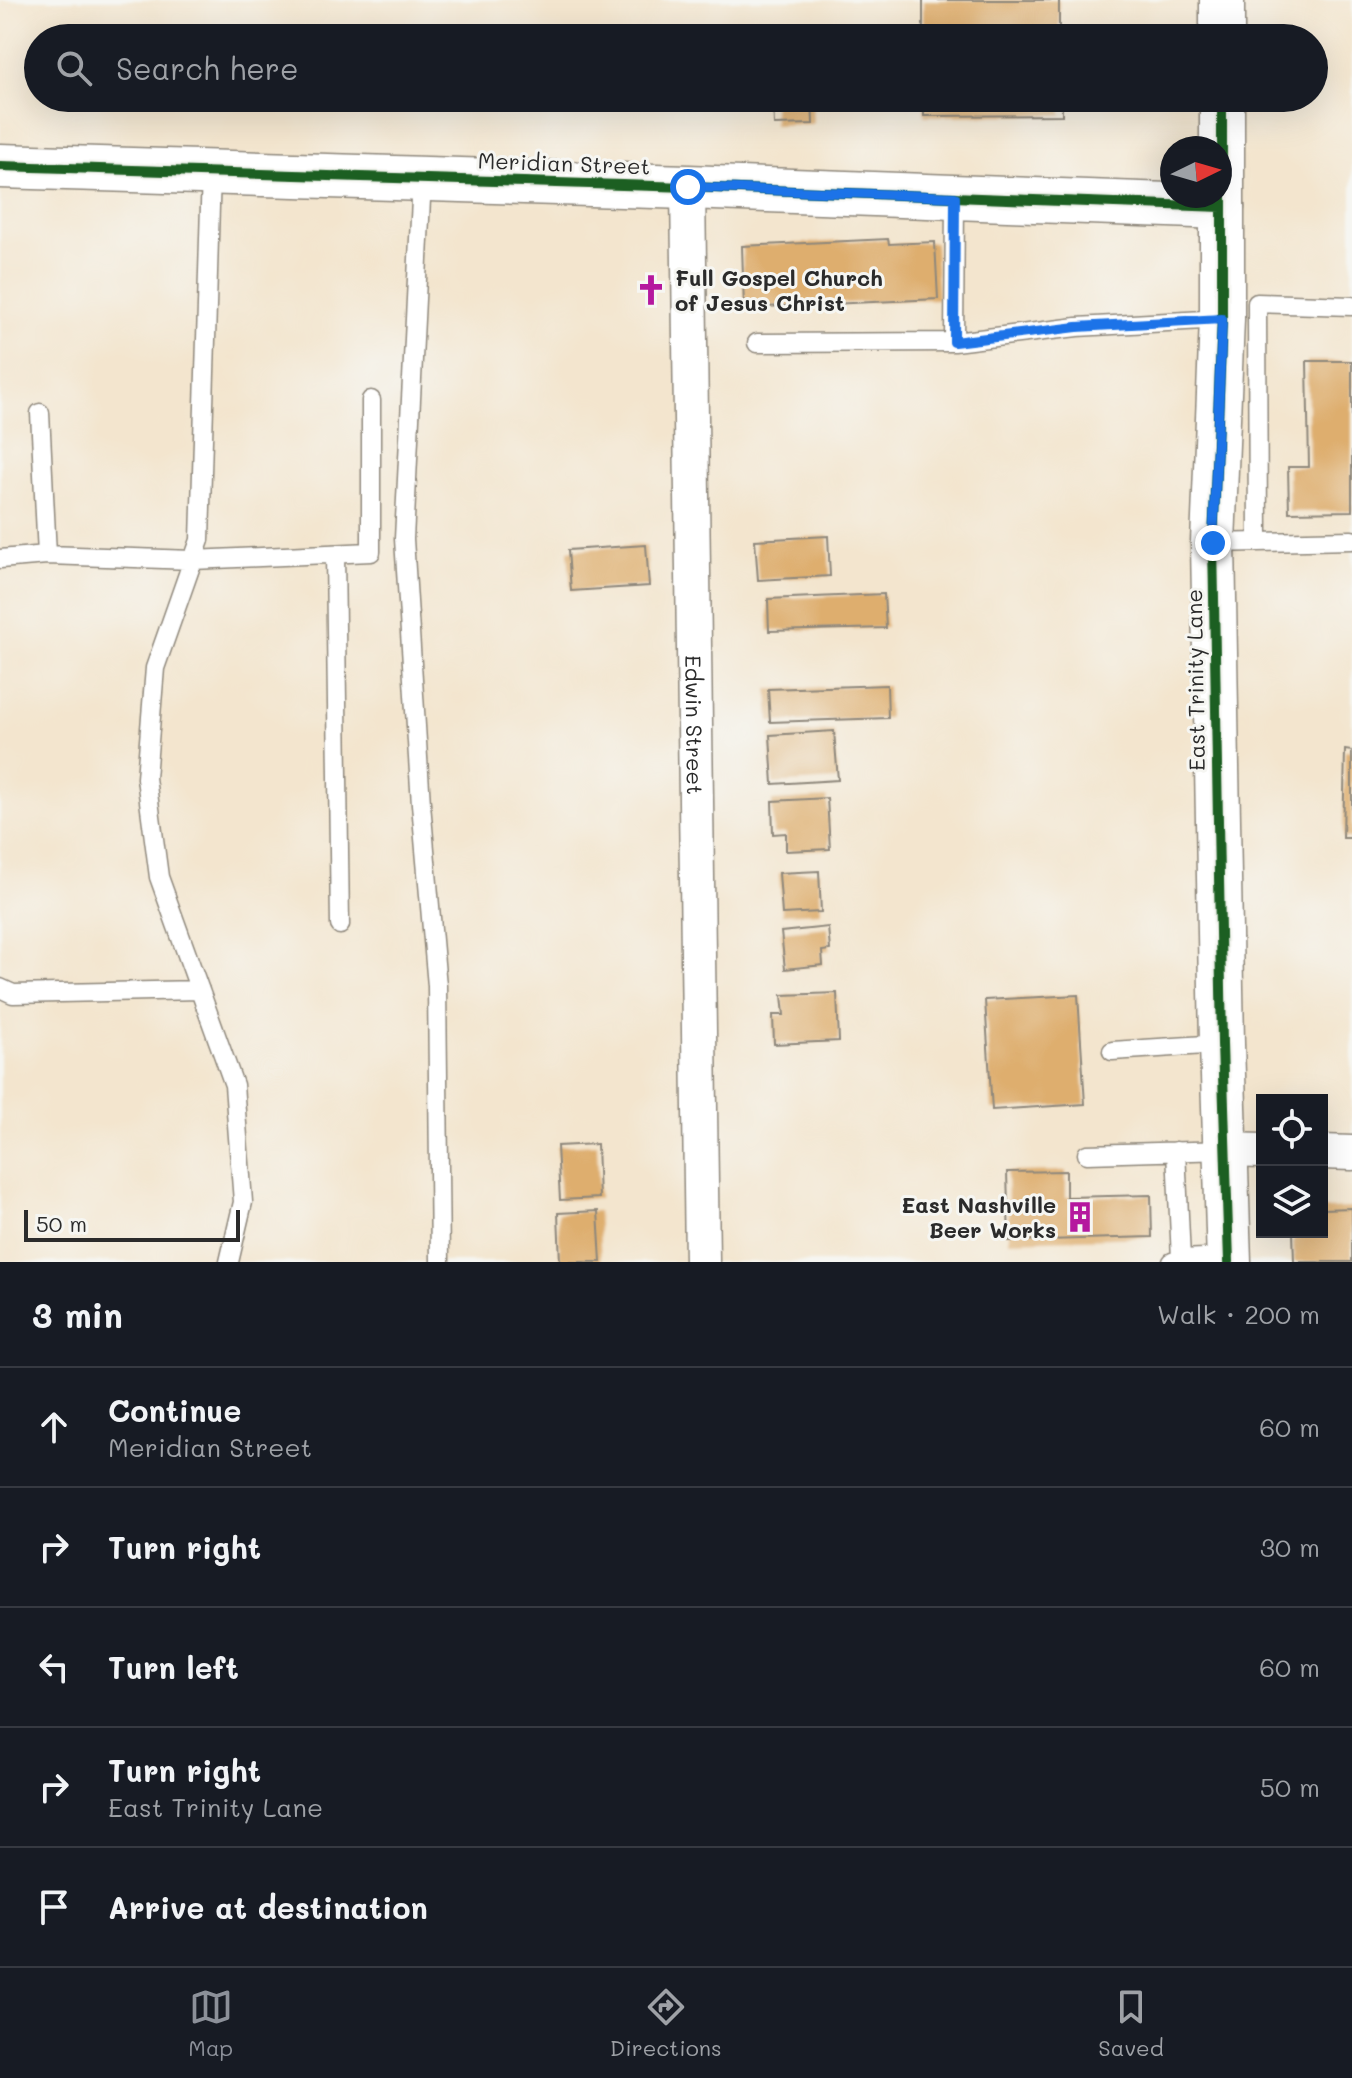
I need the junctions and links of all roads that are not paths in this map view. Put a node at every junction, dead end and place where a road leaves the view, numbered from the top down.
1 (1222, 0) edge
2 (1222, 24) edge
3 (1222, 112) edge
4 (1222, 136) edge
5 (0, 166) edge
6 (211, 172) junction
7 (422, 179) junction
8 (688, 187) junction
9 (955, 197) junction
10 (1160, 205) edge
11 (1222, 208) edge
12 (1352, 306) edge
13 (1222, 319) junction
14 (954, 342) junction
15 (757, 343) dead end
16 (371, 400) dead end
17 (40, 413) dead end
18 (1352, 540) edge
19 (1258, 542) junction
20 (1213, 543) junction
21 (335, 554) junction
22 (47, 555) junction
23 (0, 559) edge
24 (193, 560) junction
25 (340, 925) dead end
26 (0, 988) edge
27 (200, 990) junction
28 (1222, 1044) junction
29 (1112, 1051) dead end
30 (1244, 1150) edge
31 (1176, 1151) junction
32 (1328, 1152) edge
33 (1352, 1153) edge
34 (1087, 1154) dead end
35 (1176, 1260) edge
36 (1229, 1260) edge
37 (229, 1262) edge
38 (440, 1262) edge
39 (702, 1262) edge

1 - 2 street
3 - 4 street, East Trinity Lane
5 - 6 street, Meridian Street
6 - 7 street, Meridian Street
6 - 24 lane
7 - 8 street, Meridian Street
7 - 38 lane
8 - 9 street, Meridian Street
8 - 39 street, Edwin Street
9 - 10 street, Meridian Street
9 - 14 lane
11 - 13 street, East Trinity Lane
12 - 19 lane
13 - 14 lane
13 - 20 street, East Trinity Lane
14 - 15 lane
16 - 21 lane
17 - 22 lane
18 - 19 lane
19 - 20 lane
20 - 28 street, East Trinity Lane
21 - 24 lane
21 - 25 lane
22 - 23 lane
22 - 24 lane
24 - 27 lane
26 - 27 lane
27 - 37 lane
28 - 29 lane
28 - 30 street, East Trinity Lane
30 - 31 lane
30 - 36 street, East Trinity Lane
31 - 34 lane
31 - 35 lane
32 - 33 street
35 - 36 lane

